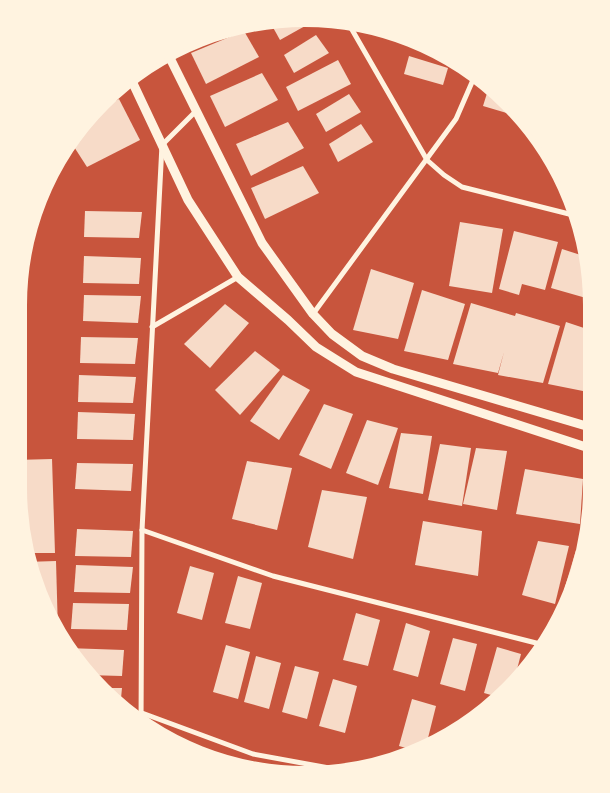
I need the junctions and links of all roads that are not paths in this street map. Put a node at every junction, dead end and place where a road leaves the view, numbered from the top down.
1 (351, 27) edge
2 (170, 58) edge
3 (473, 80) edge
4 (133, 83) edge
5 (196, 112) junction
6 (162, 145) junction
7 (427, 160) junction
8 (571, 214) edge
9 (238, 277) junction
10 (313, 314) junction
11 (152, 327) junction
12 (586, 426) edge
13 (586, 446) edge
14 (142, 530) junction
15 (539, 644) edge
16 (142, 713) junction
17 (142, 717) edge
18 (330, 768) edge

1 - 7 street
2 - 5 street
3 - 7 street
4 - 6 street
5 - 6 street
5 - 10 street
6 - 9 street
6 - 11 street
7 - 8 street
7 - 10 street
9 - 11 street
9 - 13 street
10 - 12 street
11 - 14 street
14 - 15 street
14 - 16 street
16 - 17 street
16 - 18 street

